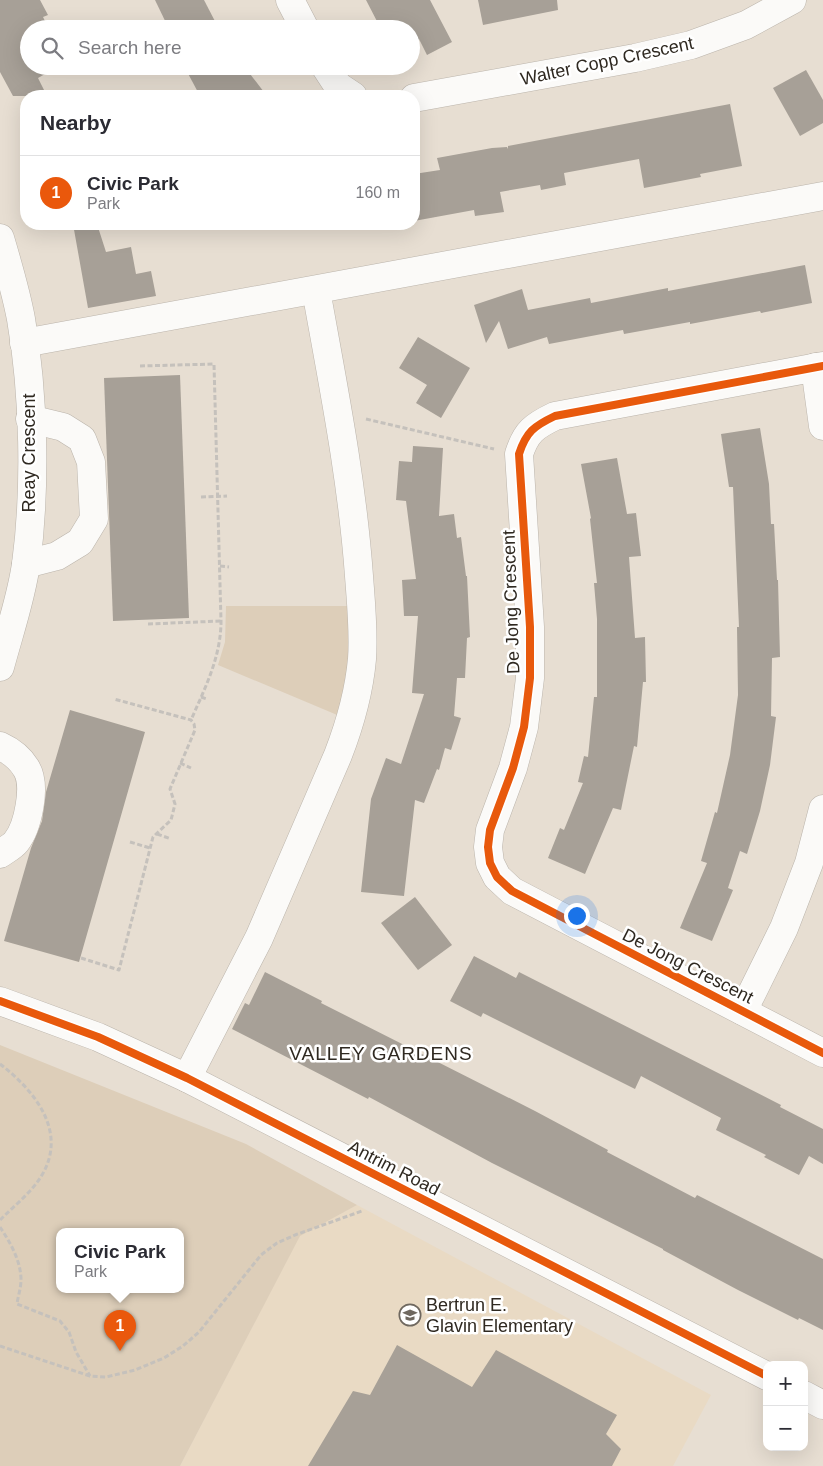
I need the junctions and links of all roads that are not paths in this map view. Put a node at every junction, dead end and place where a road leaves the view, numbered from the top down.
1 (290, 0) edge
2 (792, 0) edge
3 (300, 20) edge
4 (331, 75) edge
5 (344, 90) edge
6 (420, 97) edge
7 (823, 196) edge
8 (0, 238) edge
9 (316, 290) junction
10 (24, 344) junction
11 (819, 366) edge
12 (30, 420) junction
13 (823, 426) edge
14 (16, 579) edge
15 (0, 667) edge
16 (0, 746) edge
17 (823, 809) edge
18 (0, 854) edge
19 (0, 1001) edge
20 (743, 1011) junction
21 (823, 1052) edge
22 (187, 1078) junction
23 (763, 1374) edge
24 (808, 1397) edge
25 (823, 1405) edge

1 - 3 street
2 - 6 street, Walter Copp Crescent
4 - 5 street
7 - 9 street
8 - 10 street, Reay Crescent
9 - 10 street
9 - 22 street
10 - 12 street, Reay Crescent
11 - 13 street
11 - 20 street, De Jong Crescent
12 - 14 street, Reay Crescent
12 - 14 street
14 - 15 street, Reay Crescent
16 - 18 street
17 - 20 street
19 - 22 street, Antrim Road
20 - 21 street, De Jong Crescent
22 - 23 street, Antrim Road
24 - 25 street

